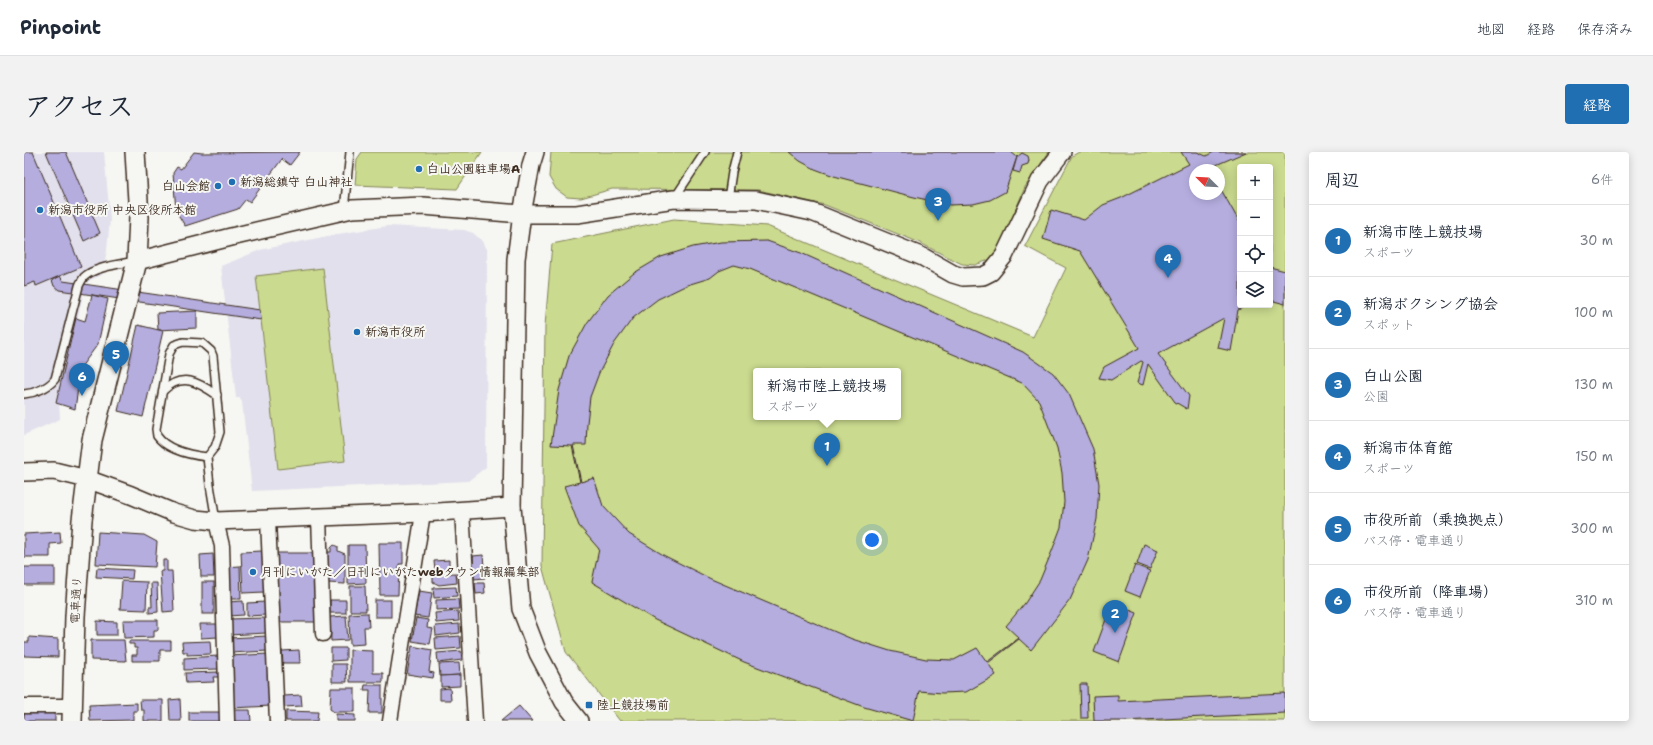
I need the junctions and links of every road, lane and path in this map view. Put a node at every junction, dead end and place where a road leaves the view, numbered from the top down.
1 (135, 152) edge
2 (350, 152) edge
3 (535, 152) edge
4 (705, 152) edge
5 (738, 152) edge
6 (1062, 152) edge
7 (674, 199) junction
8 (728, 199) junction
9 (344, 210) junction
10 (522, 214) junction
11 (137, 261) junction
12 (162, 391) junction
13 (24, 394) edge
14 (217, 395) junction
15 (207, 457) junction
16 (24, 472) edge
17 (87, 479) junction
18 (512, 508) junction
19 (462, 511) junction
20 (423, 513) junction
21 (318, 517) junction
22 (268, 520) junction
23 (216, 521) junction
24 (323, 634) dead end
25 (24, 706) edge
26 (72, 713) edge
27 (227, 721) edge
28 (277, 721) edge
29 (390, 721) edge
30 (475, 721) edge
31 (579, 721) edge

1 - 11 main road, 電車通り
2 - 9 lane
3 - 10 street
4 - 7 lane
5 - 8 lane
6 - 8 street
7 - 8 street
7 - 10 street
9 - 10 street
9 - 11 street
10 - 18 street
11 - 13 lane
11 - 17 main road, 電車通り
12 - 14 lane
12 - 14 lane
12 - 15 lane
14 - 15 lane
15 - 23 lane
16 - 17 street
17 - 23 street
17 - 26 main road, 電車通り
18 - 19 street
18 - 31 street
19 - 20 street
19 - 30 street
20 - 21 street
20 - 29 street
21 - 22 street
21 - 24 street
22 - 23 street
22 - 28 street
23 - 27 street
25 - 26 street

